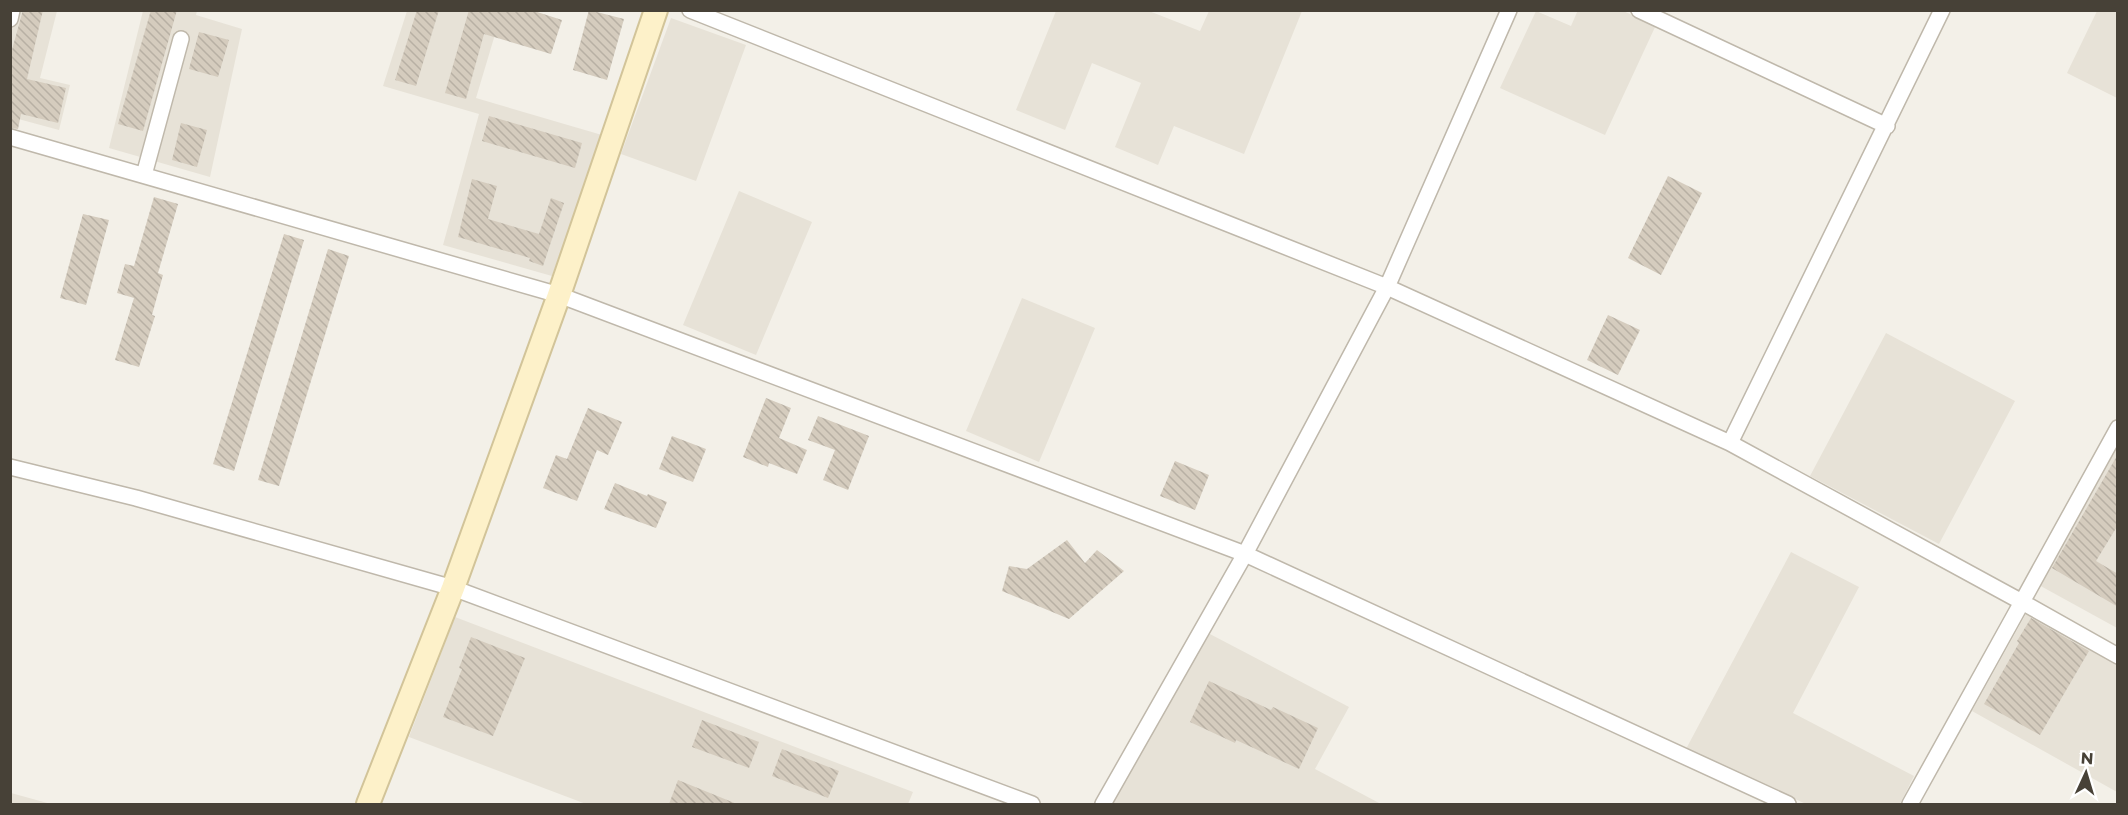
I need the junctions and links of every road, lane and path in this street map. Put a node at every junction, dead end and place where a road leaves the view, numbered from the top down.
1 (12, 10) edge
2 (656, 10) edge
3 (690, 10) edge
4 (1509, 10) edge
5 (1639, 10) edge
6 (1942, 10) edge
7 (10, 19) edge
8 (181, 39) dead end
9 (1887, 126) junction
10 (10, 137) edge
11 (144, 175) junction
12 (1387, 287) junction
13 (559, 295) junction
14 (2118, 428) edge
15 (1730, 443) junction
16 (10, 467) edge
17 (1245, 554) junction
18 (453, 588) junction
19 (2022, 602) junction
20 (2118, 656) edge
21 (368, 804) edge
22 (1032, 804) edge
23 (1103, 804) edge
24 (1788, 804) edge
25 (1910, 804) edge

1 - 7 street
2 - 13 street
3 - 12 street
4 - 12 street
5 - 9 street
6 - 9 street
8 - 11 street
9 - 15 street
10 - 11 street
11 - 13 street
12 - 15 street
12 - 17 street
13 - 17 street
13 - 18 street
14 - 19 street
15 - 19 street
16 - 18 street
17 - 23 street
17 - 24 street
18 - 21 street
18 - 22 street
19 - 20 street
19 - 25 street

